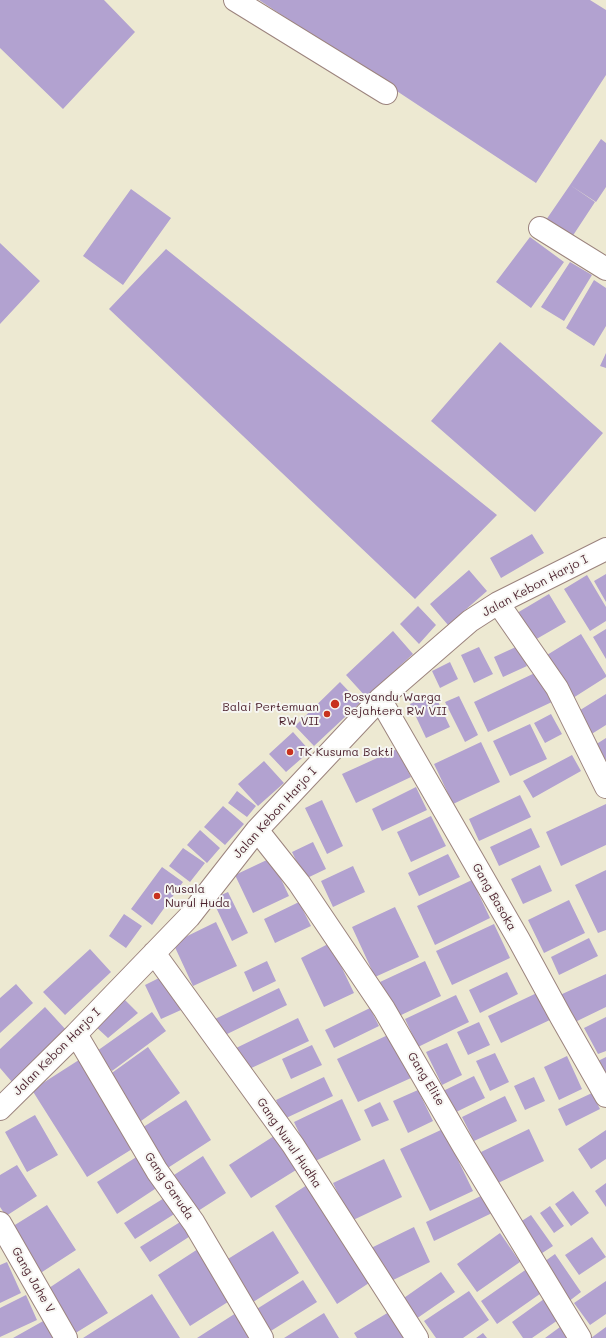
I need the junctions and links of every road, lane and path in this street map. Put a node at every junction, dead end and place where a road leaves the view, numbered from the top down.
1 (235, 0) edge
2 (386, 94) dead end
3 (540, 228) dead end
4 (606, 269) edge
5 (606, 549) edge
6 (498, 603) junction
7 (380, 699) junction
8 (606, 787) edge
9 (258, 830) junction
10 (154, 953) junction
11 (76, 1034) junction
12 (606, 1096) edge
13 (3, 1097) edge
14 (0, 1223) edge
15 (66, 1338) edge
16 (262, 1338) edge
17 (417, 1338) edge
18 (580, 1338) edge

1 - 2 street
3 - 4 street
5 - 6 street, Jalan Kebon Harjo I
6 - 7 street, Jalan Kebon Harjo I
6 - 8 street
7 - 9 street, Jalan Kebon Harjo I
7 - 12 street, Gang Basoka
9 - 10 street, Jalan Kebon Harjo I
9 - 18 street, Gang Elite
10 - 11 street, Jalan Kebon Harjo I
10 - 17 street, Gang Nurul Hudha
11 - 13 street, Jalan Kebon Harjo I
11 - 16 street, Gang Garuda
14 - 15 street, Gang Jahe V

